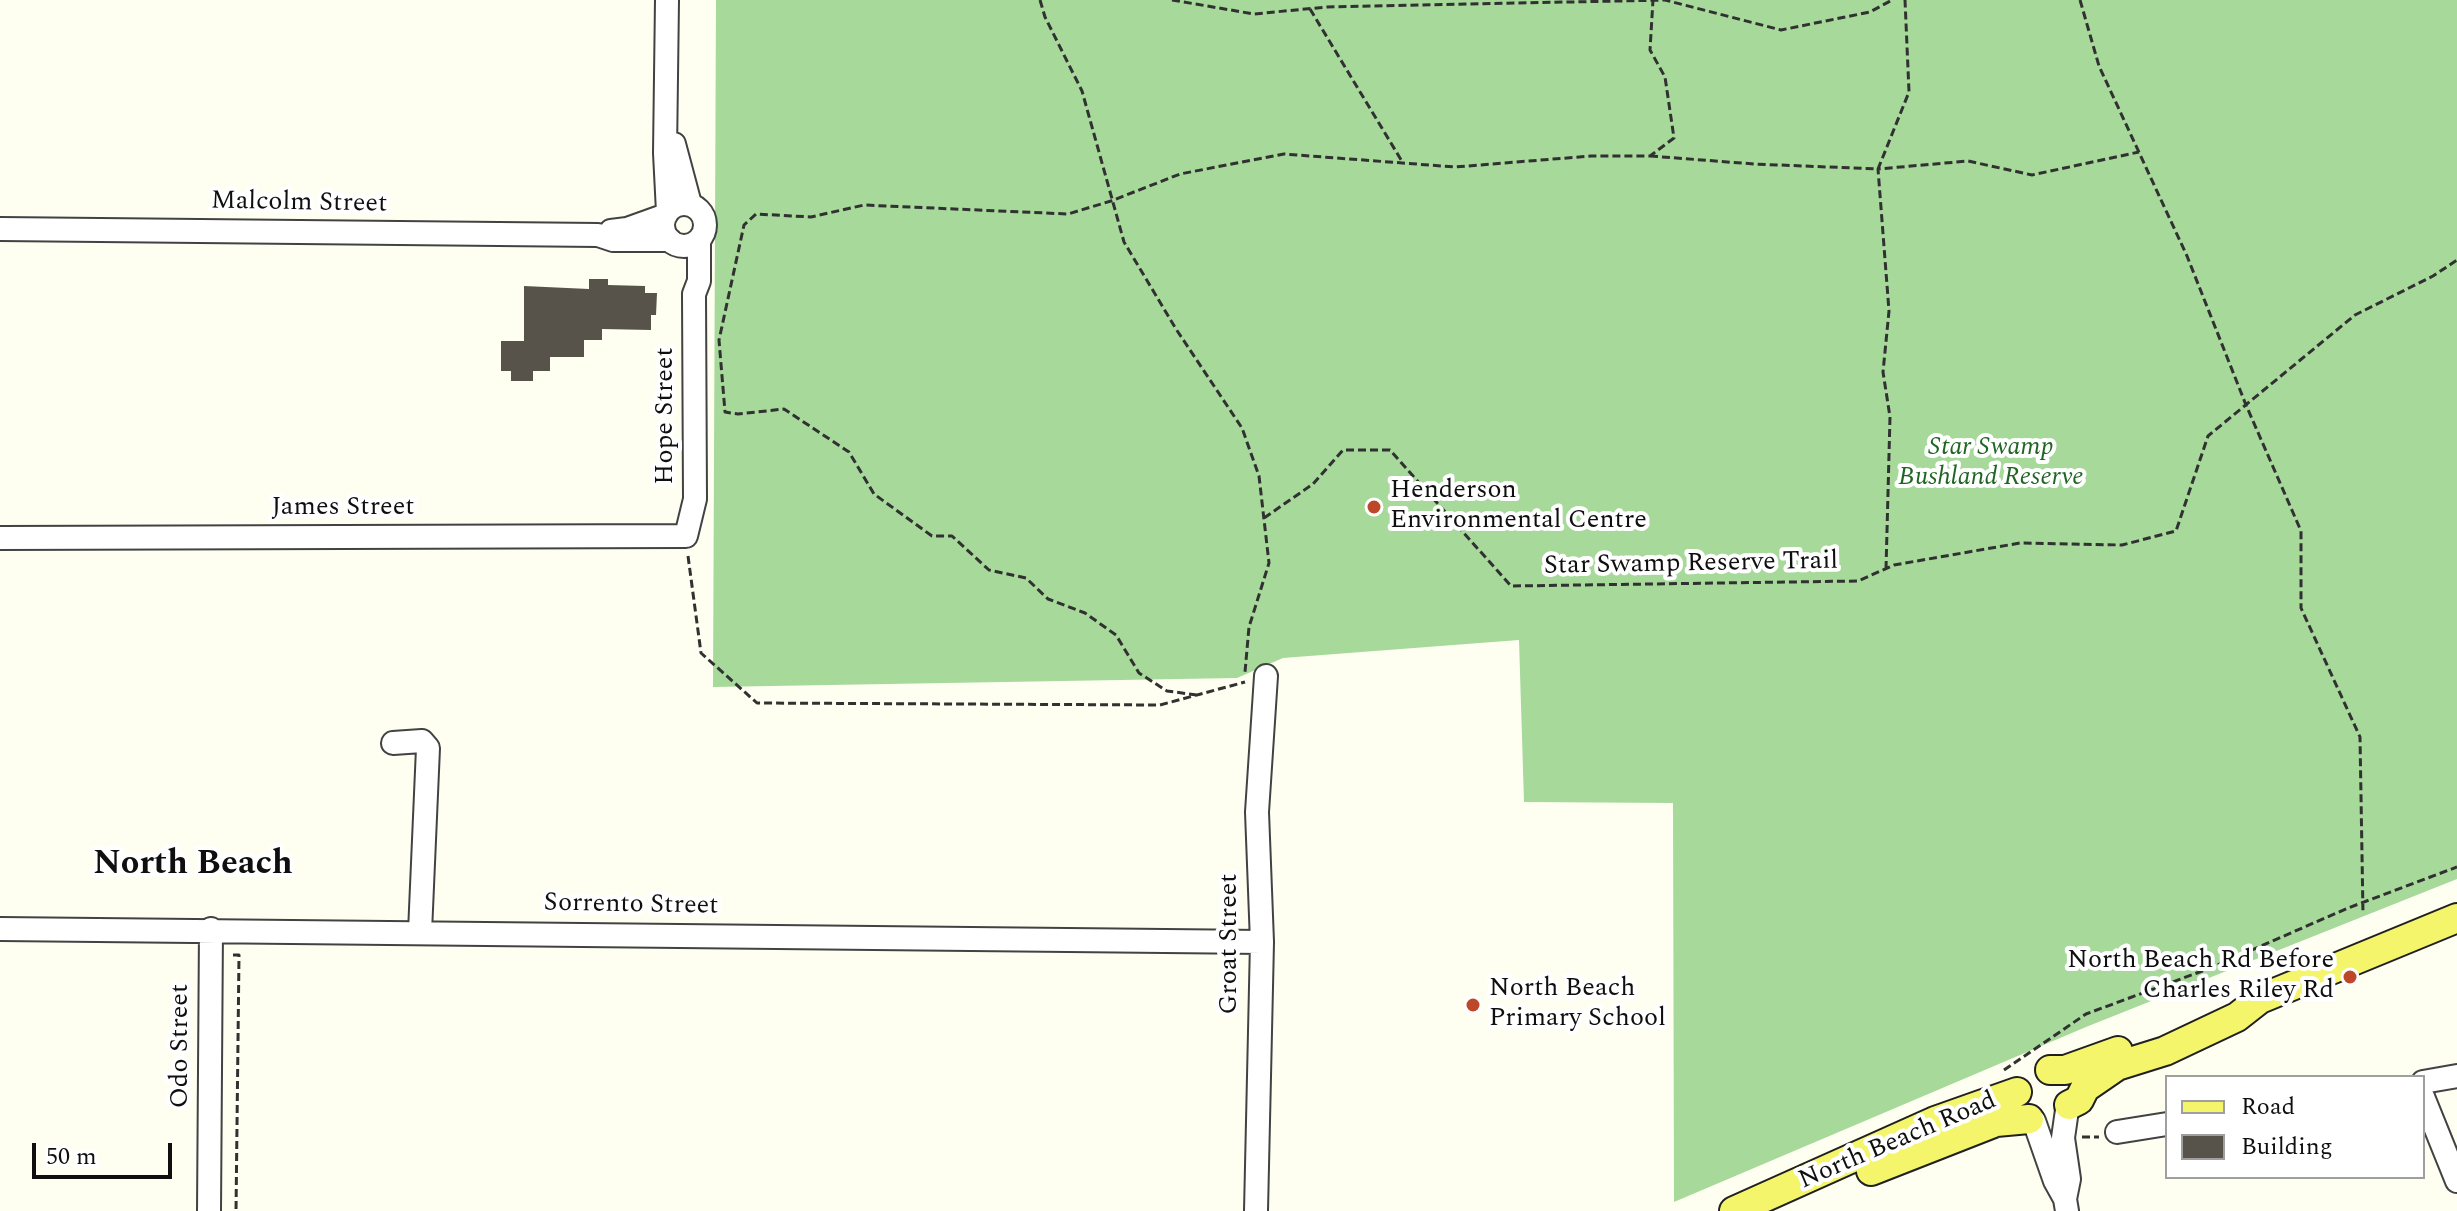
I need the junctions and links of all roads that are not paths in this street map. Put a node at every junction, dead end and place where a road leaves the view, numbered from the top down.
1 (667, 0) edge
2 (667, 133) junction
3 (690, 204) junction
4 (667, 213) junction
5 (0, 229) edge
6 (598, 235) junction
7 (682, 241) junction
8 (686, 536) joint
9 (0, 538) edge
10 (1266, 676) road end
11 (393, 743) dead end
12 (0, 910) edge
13 (2457, 918) edge
14 (0, 929) edge
15 (211, 929) junction
16 (420, 932) junction
17 (1262, 942) junction
18 (2260, 999) junction
19 (2050, 1070) junction
20 (2457, 1076) edge
21 (2425, 1082) edge
22 (2008, 1083) junction
23 (2425, 1102) edge
24 (2068, 1108) junction
25 (2031, 1120) junction
26 (2165, 1124) edge
27 (2117, 1132) dead end
28 (2457, 1181) edge
29 (2066, 1205) edge
30 (209, 1211) edge
31 (1256, 1211) edge
32 (1734, 1211) edge
33 (1776, 1211) edge

1 - 2 street
2 - 3 street
2 - 4 street
3 - 4 street
3 - 7 street
4 - 6 street, Malcolm Street
4 - 7 street
5 - 6 street, Malcolm Street
6 - 7 street, Malcolm Street
7 - 8 street, Hope Street
8 - 9 street, James Street
10 - 17 street, Groat Street
11 - 16 street
12 - 14 street
13 - 18 main road, North Beach Road
14 - 15 street, Sorrento Street
15 - 16 street, Sorrento Street
15 - 30 street, Odo Street
16 - 17 street, Sorrento Street
17 - 31 street, Groat Street
18 - 19 main road, North Beach Road
18 - 24 main road, North Beach Road
19 - 22 main road, North Beach Road
19 - 24 main road
20 - 21 street
22 - 25 main road, North Beach Road
22 - 32 main road, North Beach Road
23 - 28 street
24 - 25 main road, North Beach Road
24 - 29 street
25 - 29 street
25 - 33 main road, North Beach Road
26 - 27 street

